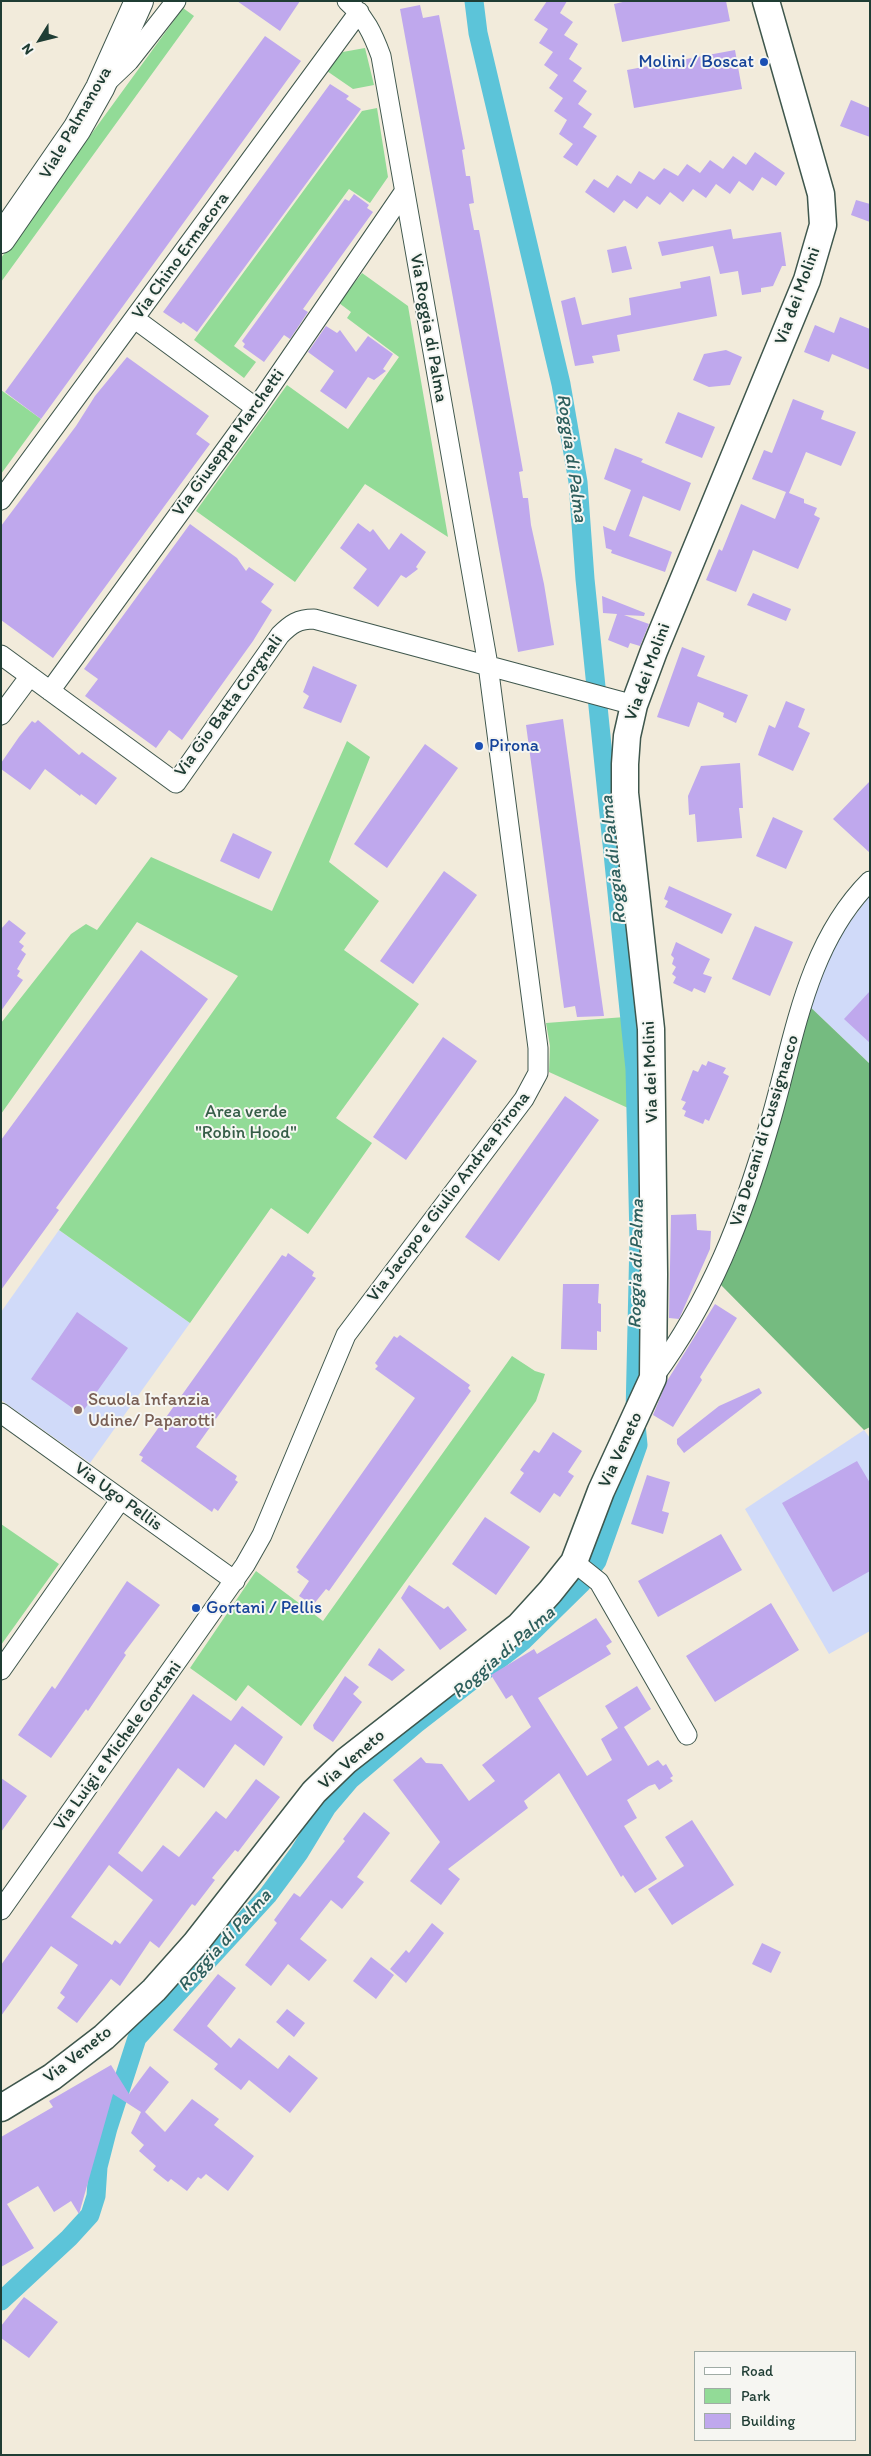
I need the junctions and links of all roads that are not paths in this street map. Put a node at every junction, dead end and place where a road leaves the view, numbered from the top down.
1 (139, 1) edge
2 (176, 1) edge
3 (766, 1) edge
4 (353, 7) edge
5 (100, 88) junction
6 (404, 192) junction
7 (1, 239) edge
8 (136, 319) junction
9 (256, 408) junction
10 (1, 500) edge
11 (1, 655) edge
12 (488, 665) junction
13 (30, 676) junction
14 (50, 691) junction
15 (628, 703) junction
16 (1, 715) edge
17 (870, 881) edge
18 (649, 1388) junction
19 (1, 1413) edge
20 (121, 1499) junction
21 (579, 1565) junction
22 (235, 1581) junction
23 (1, 1670) edge
24 (687, 1735) dead end
25 (1, 1910) edge
26 (1, 2108) edge

1 - 5 main road, Viale Palmanova
2 - 5 street
3 - 15 street, Via dei Molini
4 - 6 street, Via Roggia di Palma
4 - 8 street, Via Chino Ermacora
5 - 7 main road, Viale Palmanova
6 - 9 street, Via Giuseppe Marchetti
6 - 12 street, Via Roggia di Palma
8 - 9 street
8 - 10 street, Via Chino Ermacora
9 - 14 street, Via Giuseppe Marchetti
11 - 13 street, Via Gio Batta Corgnali
12 - 14 street, Via Gio Batta Corgnali
12 - 15 street, Via Gio Batta Corgnali
12 - 22 street, Via Jacopo e Giulio Andrea Pirona
13 - 14 street, Via Gio Batta Corgnali
13 - 16 street
15 - 18 street, Via dei Molini
17 - 18 street, Via Decani di Cussignacco
18 - 21 street, Via Veneto
19 - 20 street, Via Ugo Pellis
20 - 22 street, Via Ugo Pellis
20 - 23 street
21 - 24 street
21 - 26 street, Via Veneto
22 - 25 street, Via Luigi e Michele Gortani

